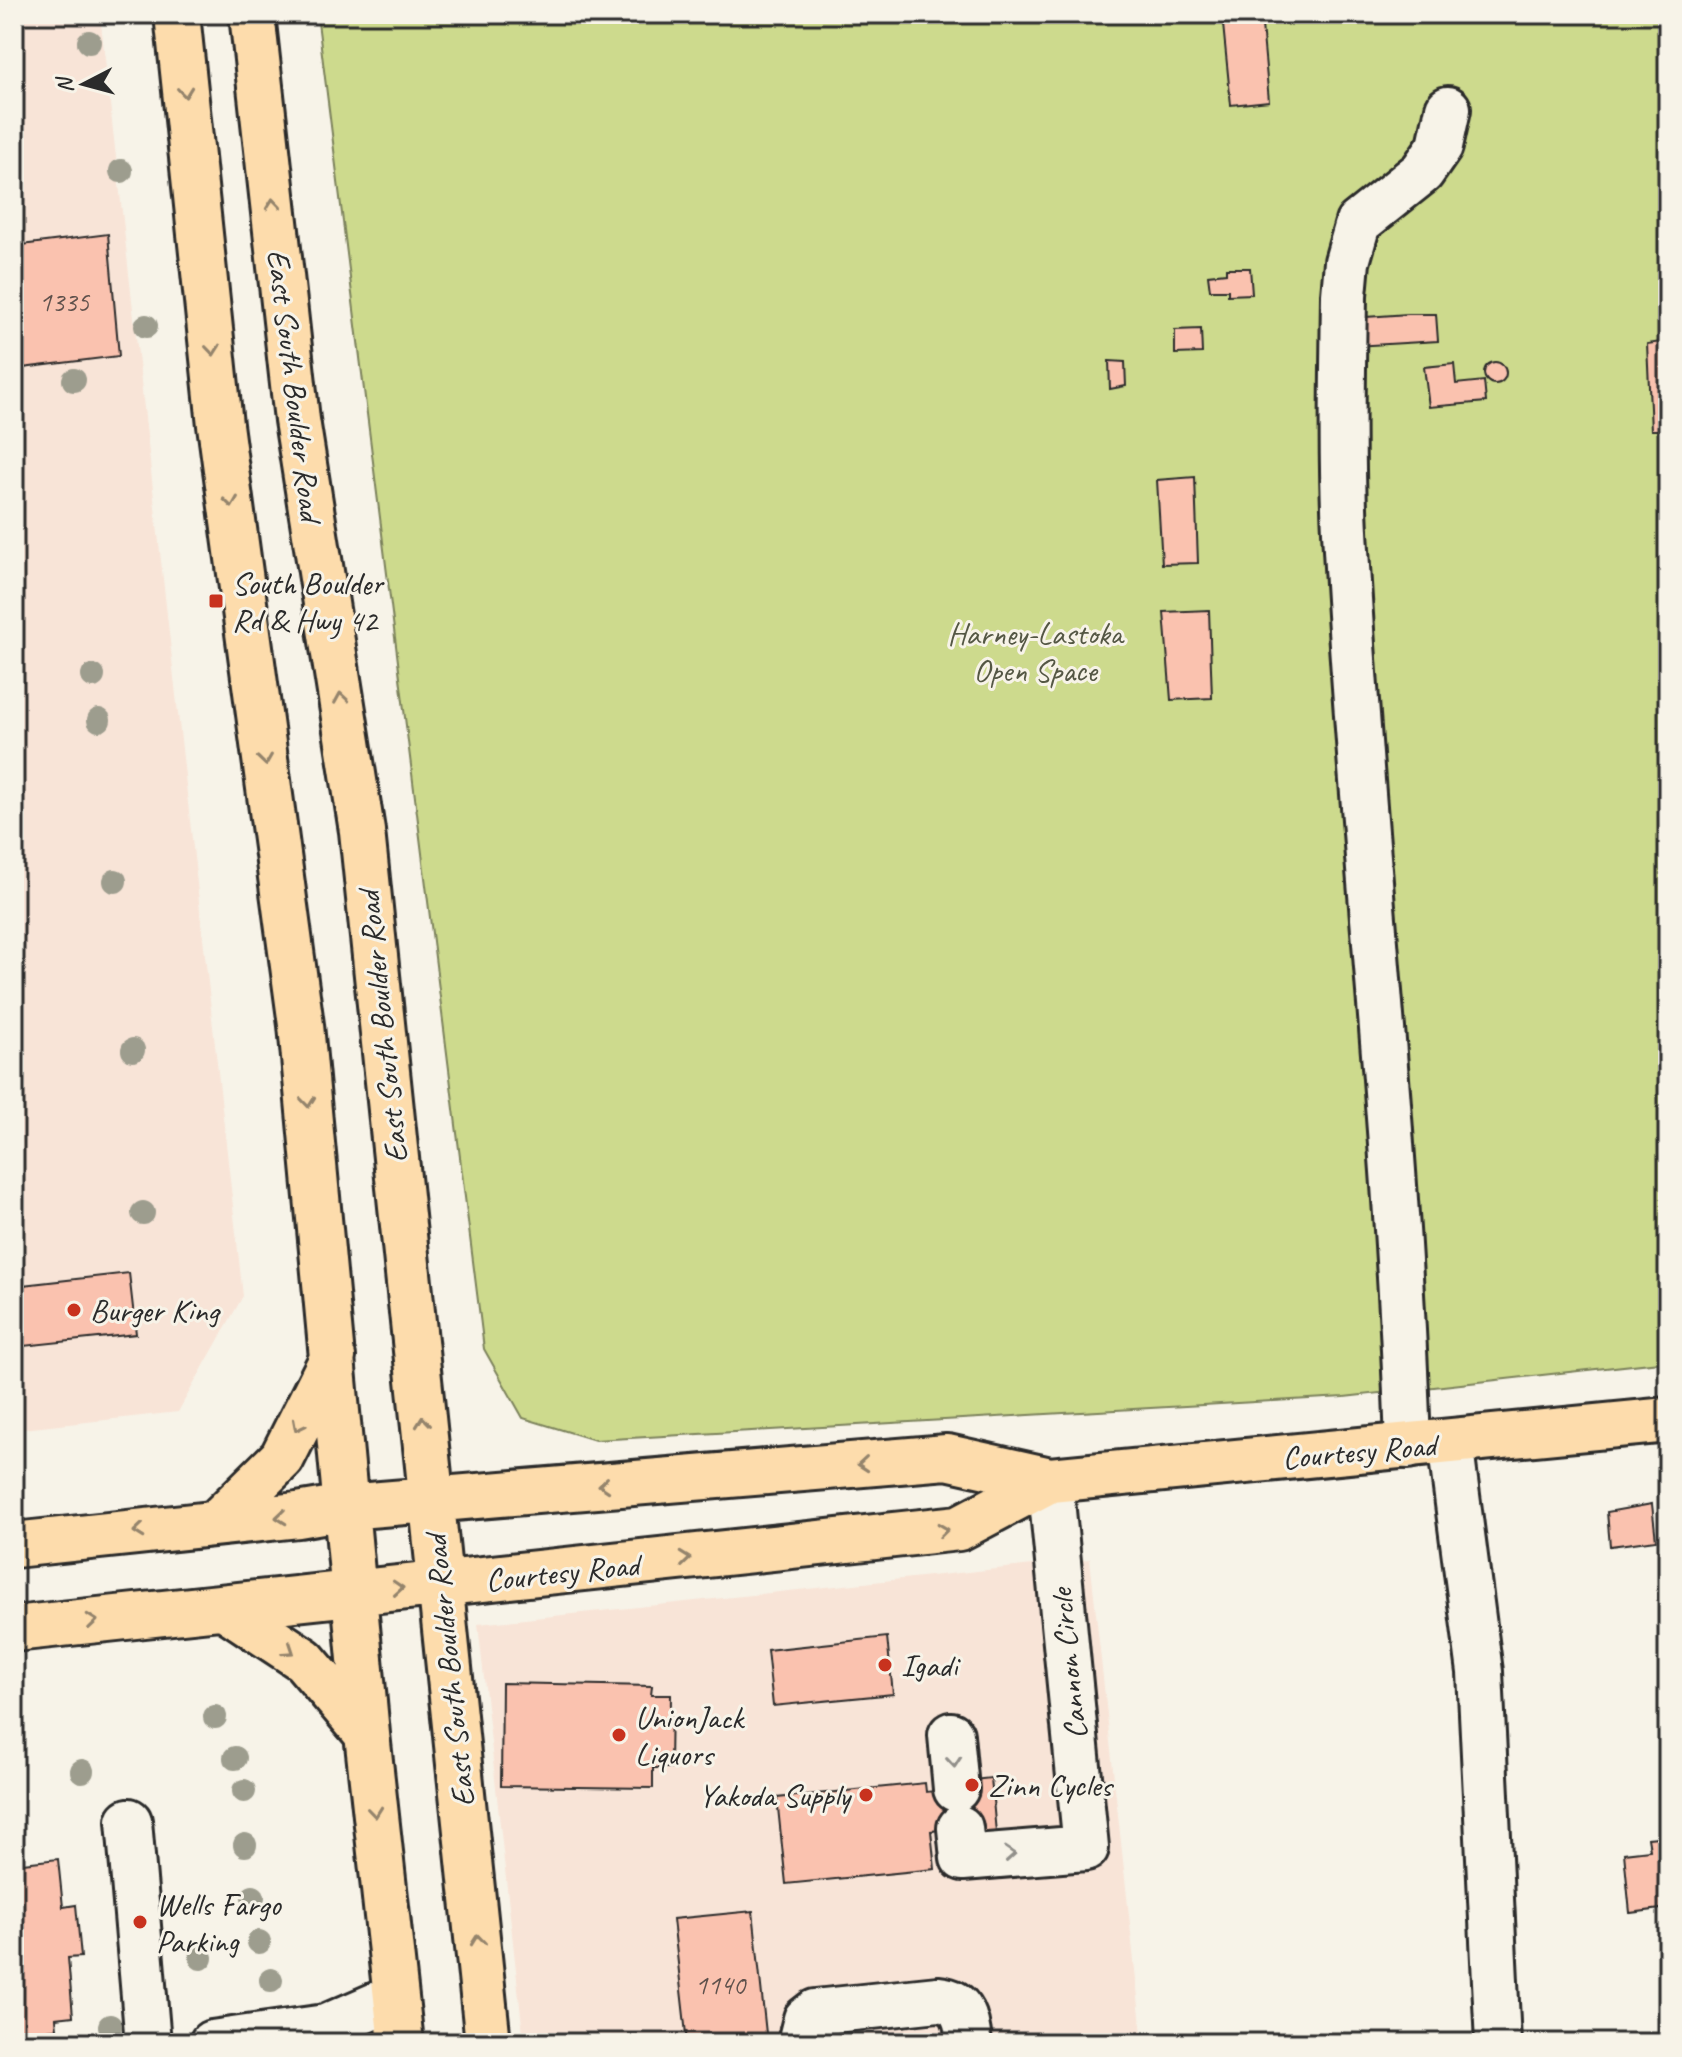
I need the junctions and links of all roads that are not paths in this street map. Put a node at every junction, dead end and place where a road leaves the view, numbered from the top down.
1 (177, 14) edge
2 (252, 14) edge
3 (1448, 109) dead end
4 (333, 1357) junction
5 (1668, 1420) edge
6 (1429, 1444) junction
7 (1050, 1480) junction
8 (430, 1499) junction
9 (345, 1507) junction
10 (216, 1523) junction
11 (14, 1545) edge
12 (440, 1585) junction
13 (355, 1591) junction
14 (224, 1607) junction
15 (14, 1629) edge
16 (367, 1734) junction
17 (951, 1735) dead end
18 (129, 1821) dead end
19 (395, 1997) junction
20 (284, 2039) edge
21 (148, 2043) edge
22 (212, 2043) edge
23 (401, 2043) edge
24 (488, 2043) edge
25 (800, 2043) edge
26 (969, 2043) edge
27 (1498, 2043) edge

1 -> 4 main road
8 -> 2 main road, East South Boulder Road
3 - 6 street
4 - 9 main road
4 -> 10 main road
5 - 6 main road, Courtesy Road
6 - 7 main road, Courtesy Road
6 - 27 street
7 -> 8 main road, Courtesy Road
12 -> 7 main road, Courtesy Road
17 -> 7 street, Cannon Circle
8 - 9 main road, Courtesy Road
8 - 12 main road, East South Boulder Road
9 -> 10 main road, Courtesy Road
9 - 13 main road
10 -> 11 main road, Courtesy Road
13 -> 12 main road, Courtesy Road
24 -> 12 main road, East South Boulder Road
13 - 14 main road, Courtesy Road
13 - 16 main road
15 -> 14 main road, Courtesy Road
14 -> 16 main road
16 -> 19 main road
18 - 21 street
19 - 20 street
19 - 23 main road
20 - 22 street
25 - 26 street

